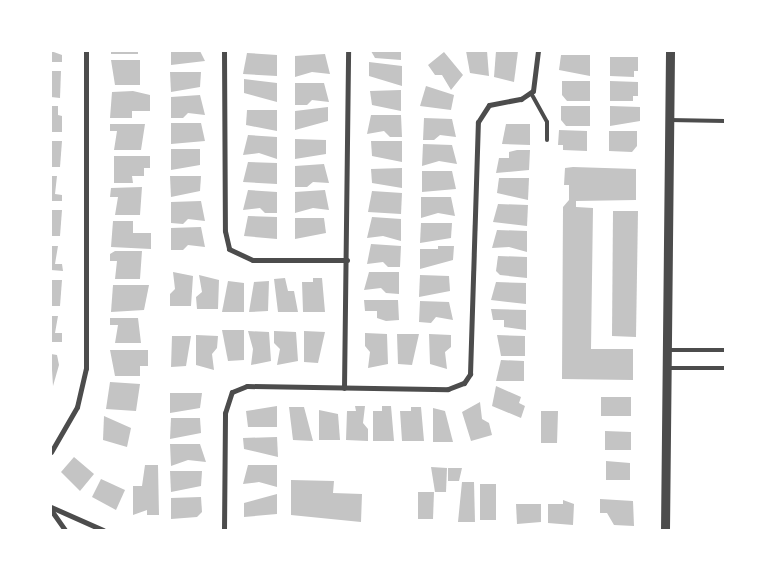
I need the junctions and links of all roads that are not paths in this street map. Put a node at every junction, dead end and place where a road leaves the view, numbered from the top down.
1 (86, 51) edge
2 (224, 51) edge
3 (348, 51) edge
4 (538, 51) edge
5 (670, 51) edge
6 (531, 93) junction
7 (669, 120) junction
8 (725, 121) edge
9 (547, 140) dead end
10 (347, 260) junction
11 (667, 350) junction
12 (725, 350) edge
13 (667, 368) junction
14 (725, 368) edge
15 (344, 388) junction
16 (51, 452) edge
17 (51, 509) edge
18 (65, 530) edge
19 (103, 530) edge
20 (224, 530) edge
21 (665, 530) edge

1 - 16 street
2 - 10 street
3 - 10 street
4 - 6 street
5 - 7 street
6 - 9 lane
6 - 15 street
7 - 8 lane
7 - 11 street
10 - 15 street
11 - 12 lane
11 - 13 street
13 - 14 lane
13 - 21 street
15 - 20 street
17 - 18 street
17 - 19 street

